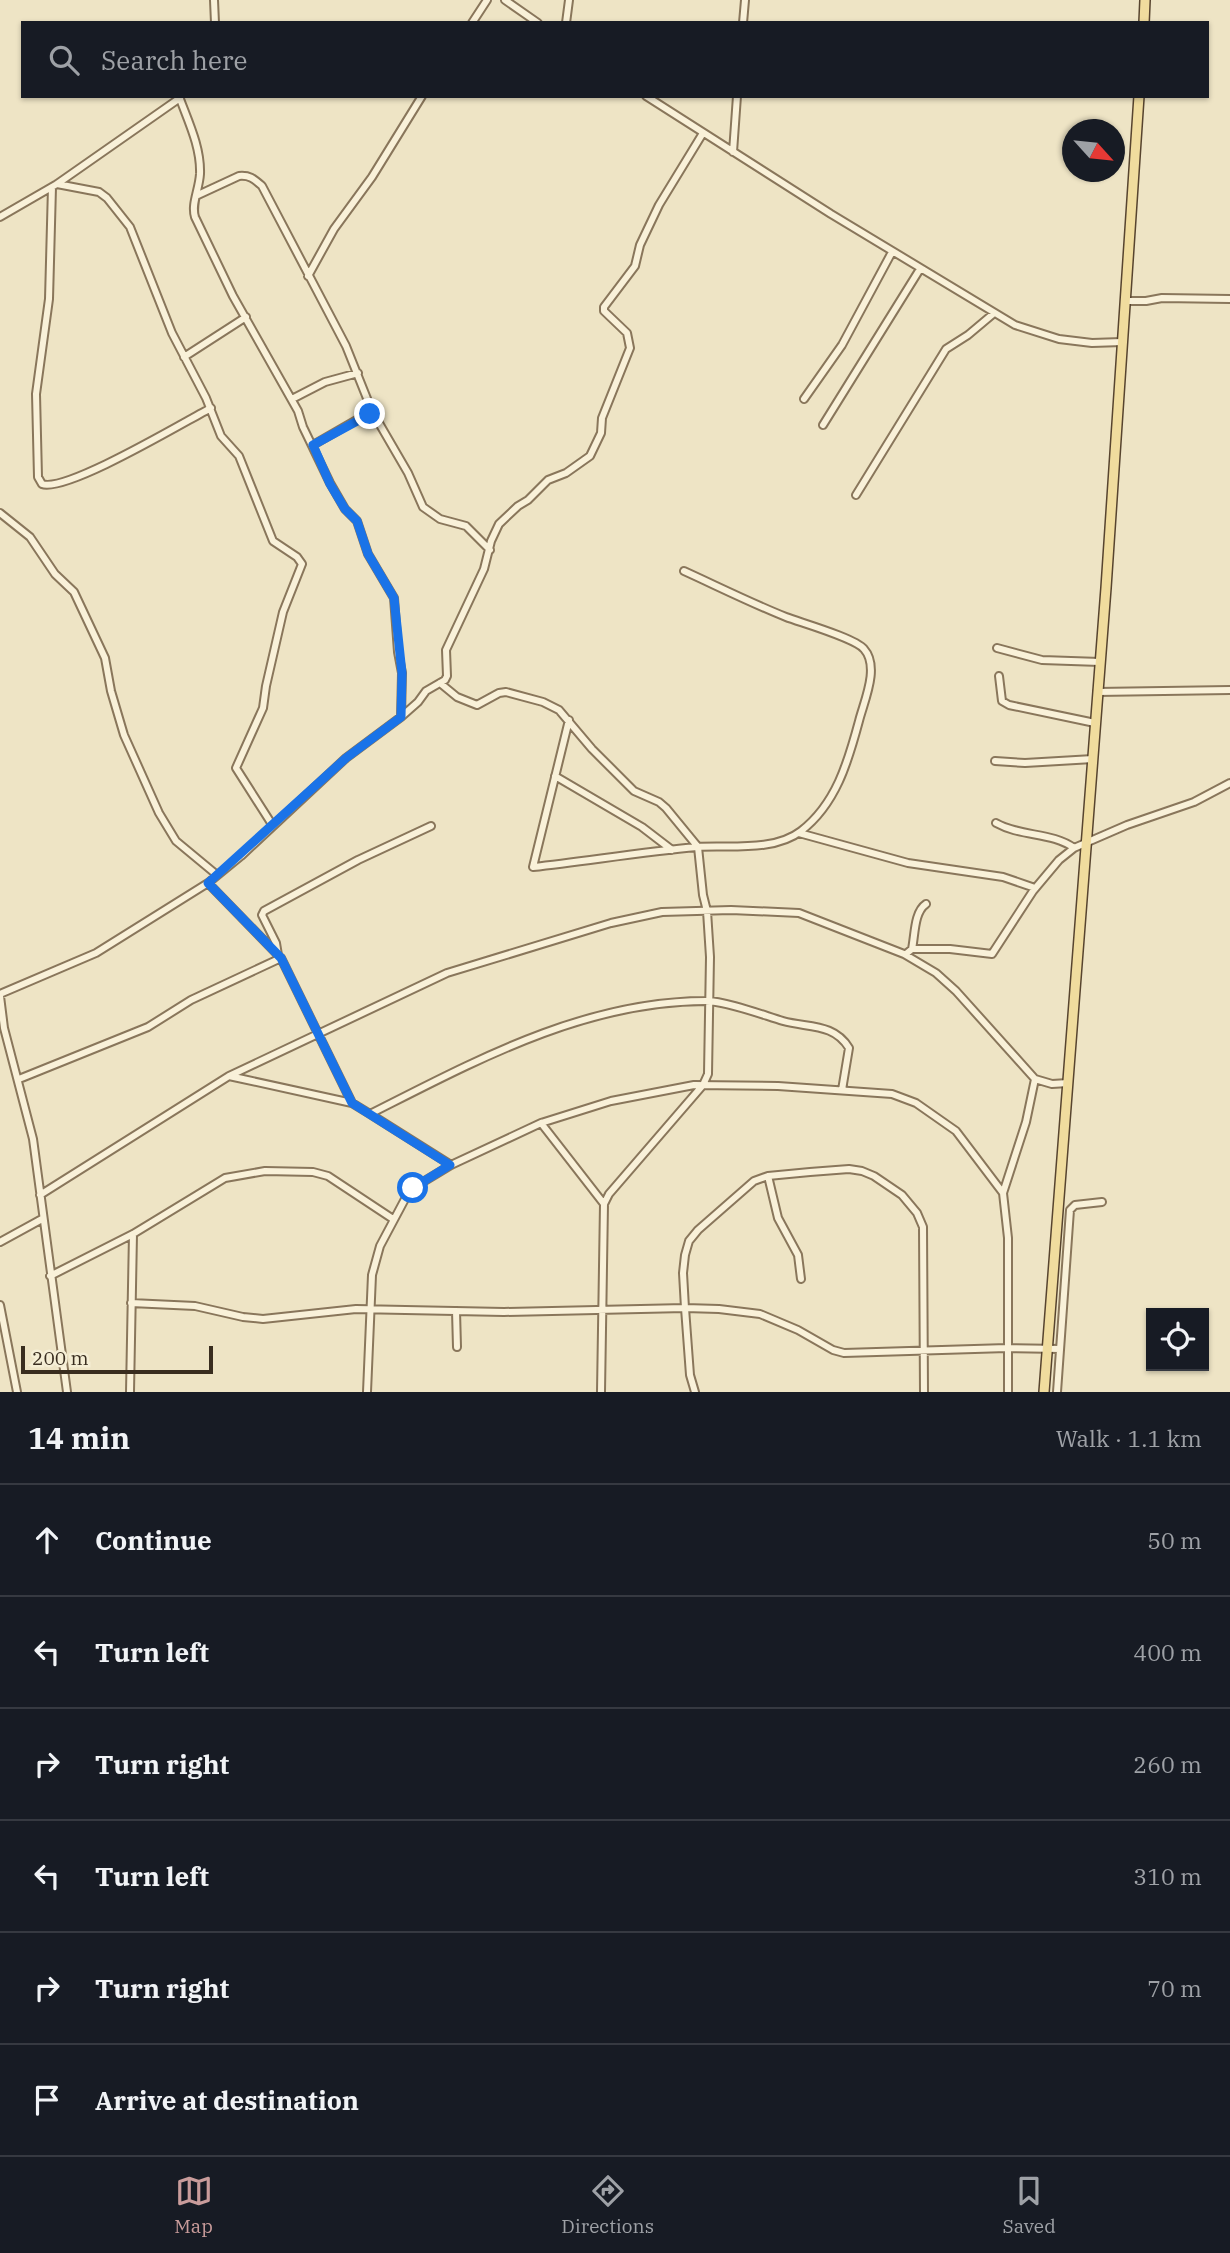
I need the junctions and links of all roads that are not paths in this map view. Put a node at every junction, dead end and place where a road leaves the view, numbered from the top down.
1 (214, 0) edge
2 (487, 0) edge
3 (505, 0) edge
4 (569, 0) edge
5 (745, 0) edge
6 (1145, 0) edge
7 (215, 21) edge
8 (473, 21) edge
9 (535, 21) edge
10 (566, 21) edge
11 (743, 21) edge
12 (1144, 21) edge
13 (180, 98) edge
14 (181, 98) edge
15 (421, 98) edge
16 (649, 98) edge
17 (737, 98) edge
18 (1139, 98) edge
19 (702, 133) junction
20 (733, 152) junction
21 (55, 186) junction
22 (198, 195) junction
23 (0, 217) edge
24 (892, 252) junction
25 (920, 269) junction
26 (308, 276) junction
27 (1230, 299) edge
28 (1126, 301) junction
29 (993, 314) junction
30 (246, 317) junction
31 (1122, 342) junction
32 (184, 357) junction
33 (358, 373) junction
34 (292, 399) junction
35 (804, 399) dead end
36 (211, 408) junction
37 (372, 411) junction
38 (822, 425) dead end
39 (313, 445) junction
40 (856, 495) dead end
41 (0, 513) edge
42 (490, 550) junction
43 (684, 571) dead end
44 (997, 648) dead end
45 (1100, 663) junction
46 (999, 676) dead end
47 (440, 683) junction
48 (1230, 690) edge
49 (1097, 692) junction
50 (401, 717) junction
51 (569, 720) junction
52 (1095, 723) junction
53 (1093, 759) junction
54 (995, 761) dead end
55 (555, 776) junction
56 (1230, 783) edge
57 (996, 823) dead end
58 (273, 826) junction
59 (430, 826) dead end
60 (799, 833) junction
61 (1088, 840) junction
62 (698, 847) junction
63 (1074, 848) junction
64 (672, 850) junction
65 (217, 875) junction
66 (208, 883) junction
67 (1035, 888) junction
68 (926, 904) dead end
69 (707, 911) junction
70 (912, 949) junction
71 (905, 954) junction
72 (279, 956) junction
73 (0, 995) edge
74 (708, 1001) junction
75 (317, 1033) junction
76 (229, 1076) junction
77 (19, 1079) junction
78 (1035, 1079) junction
79 (1068, 1083) junction
80 (703, 1085) junction
81 (842, 1090) junction
82 (352, 1103) junction
83 (370, 1114) junction
84 (541, 1123) junction
85 (450, 1165) junction
86 (768, 1177) junction
87 (1003, 1193) junction
88 (40, 1195) junction
89 (1102, 1202) dead end
90 (604, 1204) junction
91 (42, 1219) junction
92 (393, 1219) junction
93 (132, 1234) junction
94 (0, 1242) edge
95 (50, 1276) junction
96 (801, 1279) dead end
97 (131, 1303) junction
98 (0, 1306) edge
99 (685, 1308) junction
100 (370, 1309) junction
101 (603, 1309) junction
102 (456, 1311) junction
103 (457, 1347) dead end
104 (1007, 1348) junction
105 (1047, 1349) junction
106 (1060, 1349) junction
107 (924, 1350) junction
108 (18, 1392) edge
109 (67, 1392) edge
110 (130, 1392) edge
111 (367, 1392) edge
112 (601, 1392) edge
113 (695, 1392) edge
114 (924, 1392) edge
115 (1008, 1392) edge
116 (1044, 1392) edge
117 (1057, 1392) edge

1 - 7 street
2 - 8 street
3 - 9 street
4 - 10 street
5 - 11 street
6 - 12 main road
13 - 21 street
14 - 22 street
15 - 26 street
16 - 19 street
17 - 20 street
18 - 28 main road
19 - 20 street
19 - 42 street
20 - 24 street
21 - 23 street
21 - 32 street
21 - 36 street
22 - 26 street
22 - 30 street
24 - 25 street
24 - 35 street
25 - 29 street
25 - 38 street
26 - 33 street
27 - 28 street
28 - 31 main road
29 - 31 street
29 - 40 street
30 - 32 street
30 - 34 street
31 - 45 main road
32 - 36 street
33 - 34 street
33 - 37 street
34 - 39 street
36 - 58 street
37 - 39 street
37 - 42 street
39 - 50 street
41 - 65 street
42 - 47 street
43 - 60 street
44 - 45 street
45 - 49 main road
46 - 52 street
47 - 50 street
47 - 51 street
48 - 49 street
49 - 52 main road
50 - 58 street
51 - 55 street
51 - 62 street
52 - 53 main road
53 - 54 street
53 - 61 main road
55 - 64 street
55 - 64 street
56 - 61 street
57 - 63 street
58 - 65 street
59 - 72 street
60 - 62 street
60 - 67 street
61 - 63 street
61 - 79 main road
62 - 64 street
62 - 69 street
63 - 67 street
65 - 66 street
66 - 72 street
66 - 73 street
67 - 70 street
68 - 70 street
69 - 71 street
69 - 74 street
69 - 75 street
70 - 71 street
71 - 78 street
72 - 75 street
72 - 77 street
73 - 77 street
74 - 80 street
74 - 81 street
74 - 83 street
75 - 76 street
75 - 82 street
76 - 82 street
76 - 88 street
77 - 88 street
78 - 79 street
78 - 87 street
79 - 105 main road
80 - 81 street
80 - 84 street
80 - 90 street
81 - 87 street
82 - 83 street
83 - 85 street
84 - 85 street
84 - 90 street
85 - 92 street
86 - 96 street
86 - 99 street
86 - 107 street
87 - 104 street
88 - 91 street
89 - 106 street
90 - 101 street
91 - 94 street
91 - 95 street
92 - 93 street
92 - 100 street
93 - 95 street
93 - 97 street
95 - 109 street
97 - 100 street
97 - 110 street
98 - 108 street
99 - 101 street
99 - 107 street
99 - 113 street
100 - 102 street
100 - 111 street
101 - 102 street
101 - 112 street
102 - 103 street
104 - 105 street
104 - 107 street
104 - 115 street
105 - 106 street
105 - 116 main road
106 - 117 street
107 - 114 street

